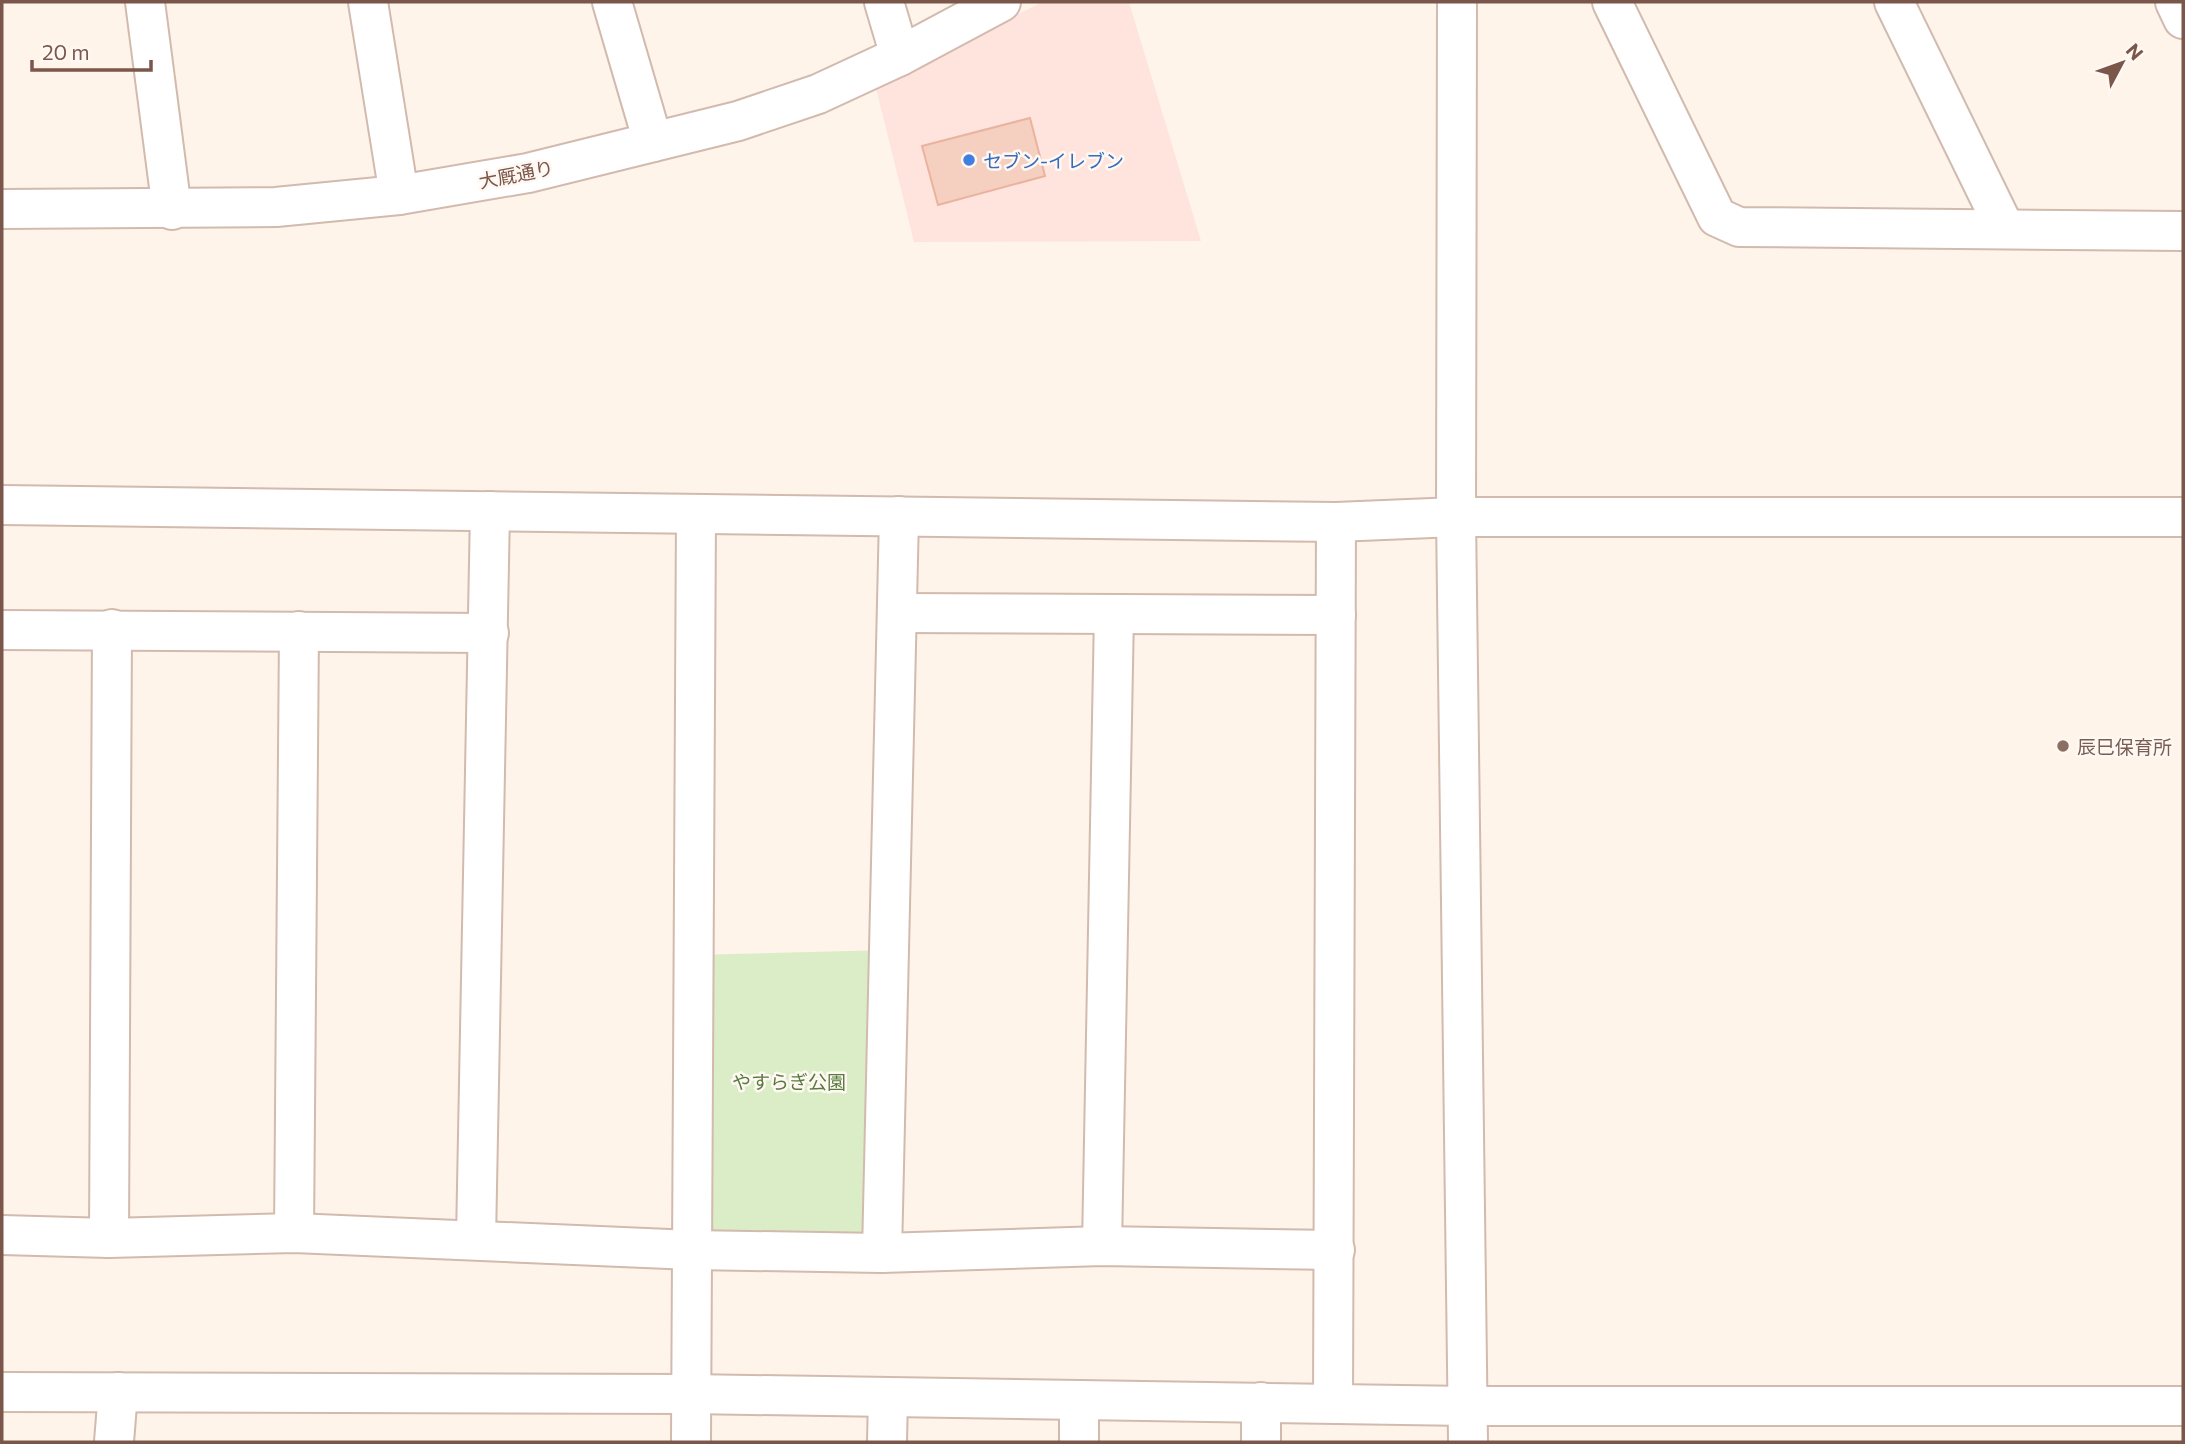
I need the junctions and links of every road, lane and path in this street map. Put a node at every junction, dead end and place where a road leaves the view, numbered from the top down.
1 (145, 2) edge
2 (368, 2) edge
3 (612, 2) edge
4 (884, 2) edge
5 (1001, 2) edge
6 (1457, 2) edge
7 (1612, 2) edge
8 (1894, 2) edge
9 (2175, 2) edge
10 (2183, 19) edge
11 (900, 56) junction
12 (653, 142) junction
13 (399, 195) junction
14 (2, 209) edge
15 (172, 210) junction
16 (2005, 229) junction
17 (2183, 230) edge
18 (2, 505) edge
19 (490, 511) junction
20 (696, 514) junction
21 (899, 516) junction
22 (1456, 517) junction
23 (2183, 517) edge
24 (1336, 522) junction
25 (897, 613) junction
26 (1114, 614) junction
27 (1336, 615) junction
28 (112, 629) junction
29 (2, 630) edge
30 (299, 631) junction
31 (489, 633) junction
32 (294, 1233) junction
33 (2, 1236) edge
34 (109, 1238) junction
35 (476, 1240) junction
36 (1102, 1246) junction
37 (692, 1250) junction
38 (1335, 1250) junction
39 (882, 1253) junction
40 (2, 1392) edge
41 (118, 1392) junction
42 (691, 1394) junction
43 (888, 1397) junction
44 (1079, 1400) junction
45 (1261, 1402) junction
46 (1333, 1403) junction
47 (2183, 1406) edge
48 (1468, 1424) edge
49 (114, 1442) edge
50 (691, 1442) edge
51 (887, 1442) edge
52 (1079, 1442) edge
53 (1261, 1442) edge

1 - 15 street
2 - 13 street
3 - 12 street
4 - 11 street
5 - 11 street, 大厩通り
6 - 22 street
7 - 16 street
8 - 16 street
9 - 10 street
11 - 12 street, 大厩通り
12 - 13 street, 大厩通り
13 - 15 street, 大厩通り
14 - 15 street, 大厩通り
16 - 17 street
18 - 19 street
19 - 20 street
19 - 31 street
20 - 21 street
20 - 37 street
21 - 24 street
21 - 25 street
22 - 23 street
22 - 24 street
22 - 48 street
24 - 27 street
25 - 26 street
25 - 39 street
26 - 27 street
26 - 36 street
27 - 38 street
28 - 29 street
28 - 30 street
28 - 34 street
30 - 31 street
30 - 32 street
31 - 35 street
32 - 34 street
32 - 35 street
33 - 34 street
35 - 37 street
36 - 38 street
36 - 39 street
37 - 39 street
37 - 42 street
38 - 46 street
40 - 41 street
41 - 42 street
41 - 49 street
42 - 43 street
42 - 50 street
43 - 44 street
43 - 51 street
44 - 45 street
44 - 52 street
45 - 46 street
45 - 53 street
46 - 48 street
47 - 48 street

